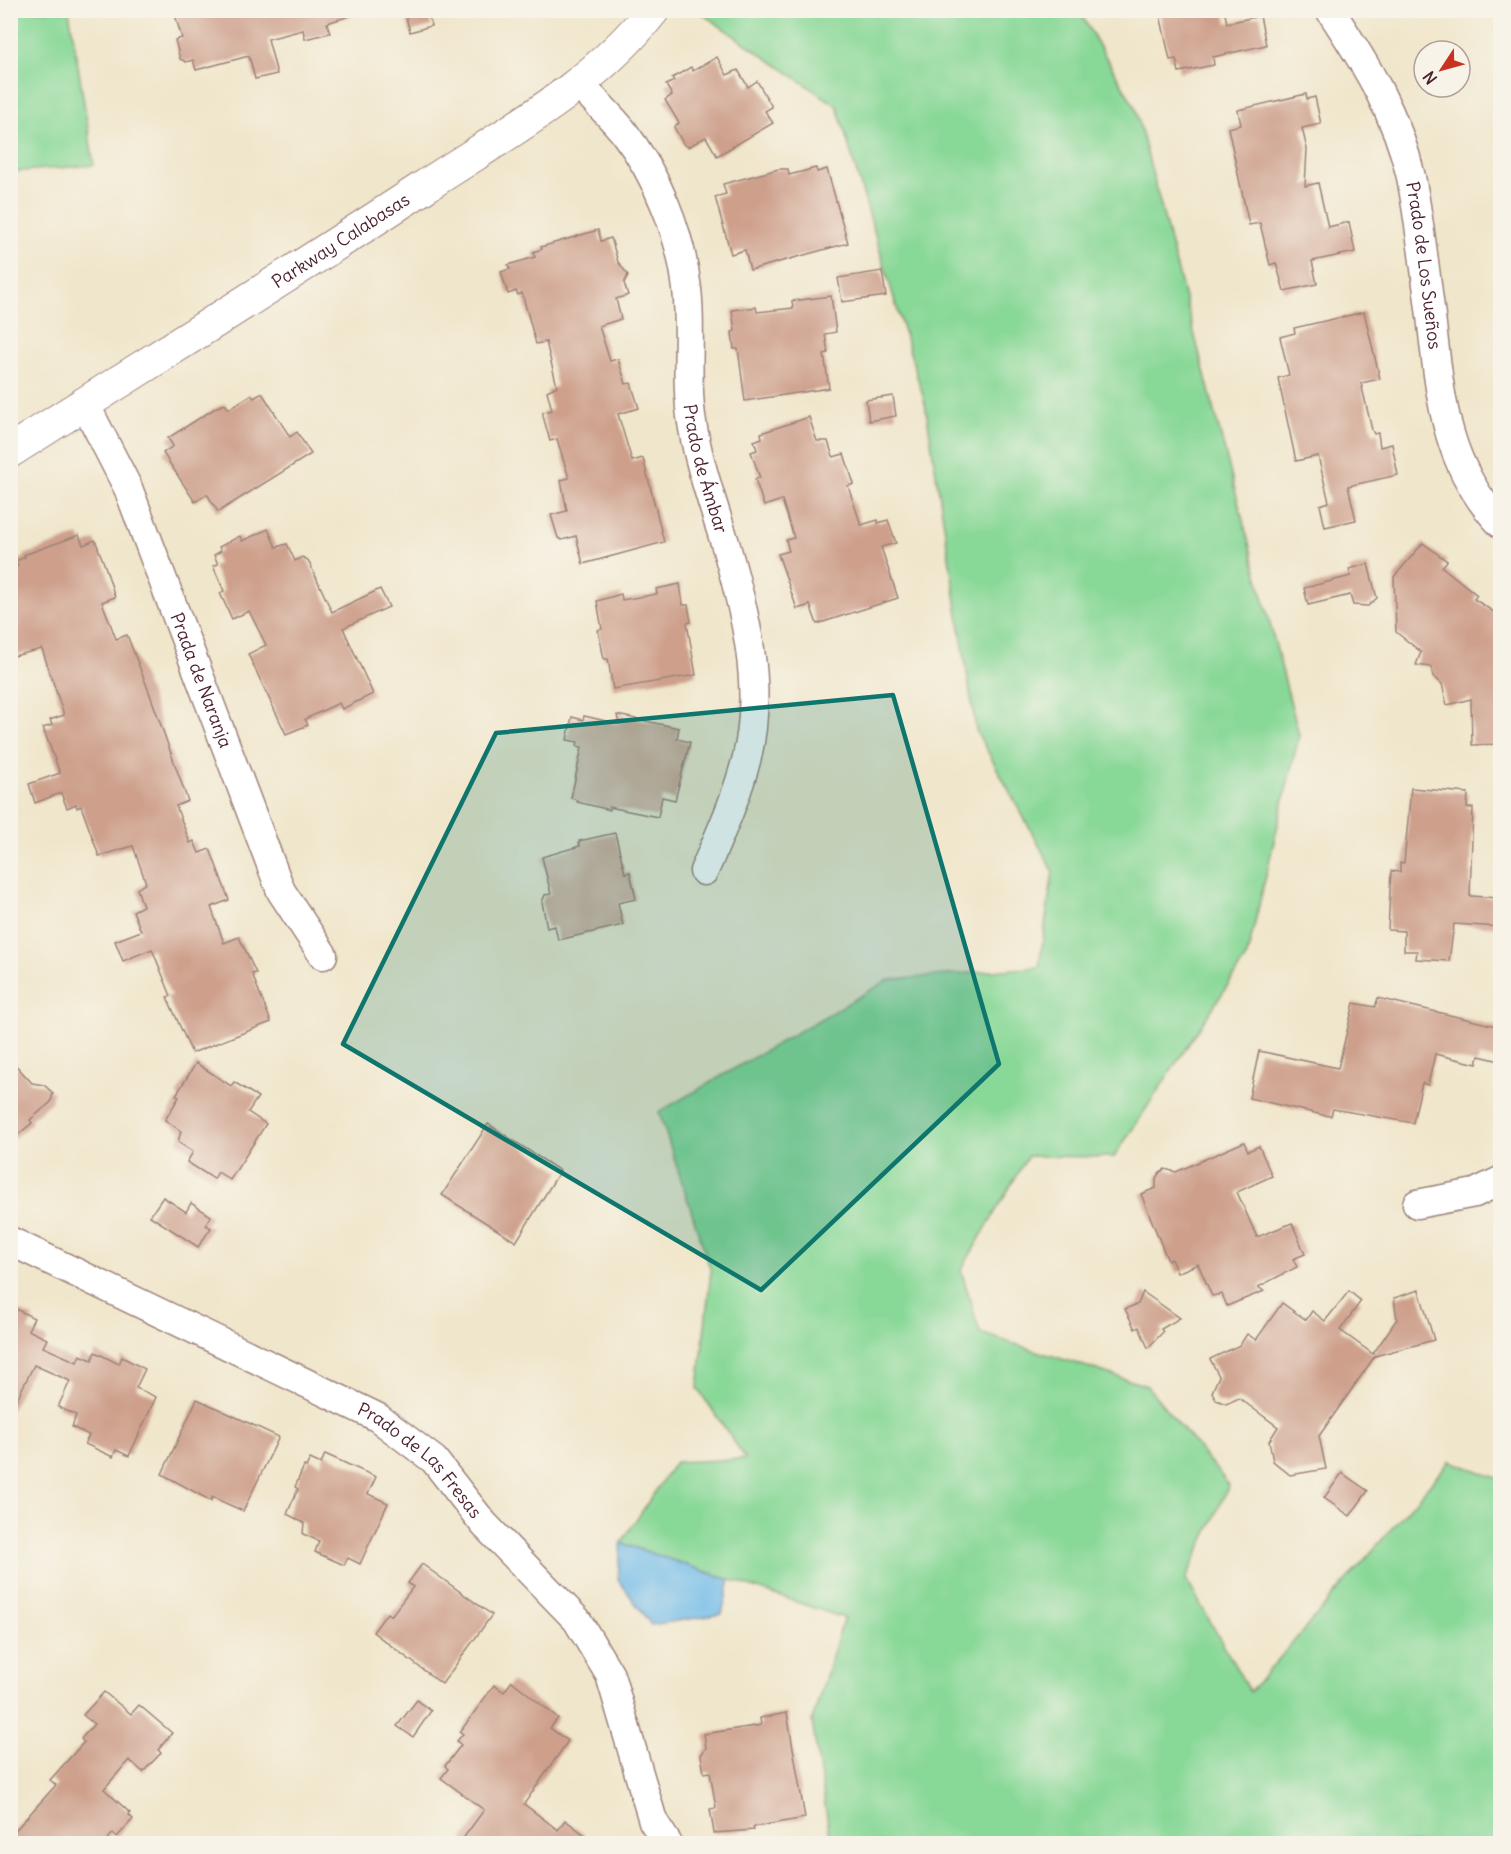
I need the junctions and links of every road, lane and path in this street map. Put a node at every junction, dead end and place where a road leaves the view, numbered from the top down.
1 (653, 10) edge
2 (1330, 10) edge
3 (580, 85) junction
4 (85, 404) junction
5 (10, 452) edge
6 (1500, 523) edge
7 (704, 871) dead end
8 (323, 955) dead end
9 (1500, 1181) edge
10 (1417, 1204) dead end
11 (10, 1241) edge
12 (668, 1844) edge

1 - 3 street, Parkway Calabasas
2 - 6 street, Prado de Los Sueños
3 - 4 street, Parkway Calabasas
3 - 7 street, Prado de Ámbar
4 - 5 street, Parkway Calabasas
4 - 8 street, Prada de Naranja
9 - 10 street
11 - 12 street, Prado de Las Fresas

